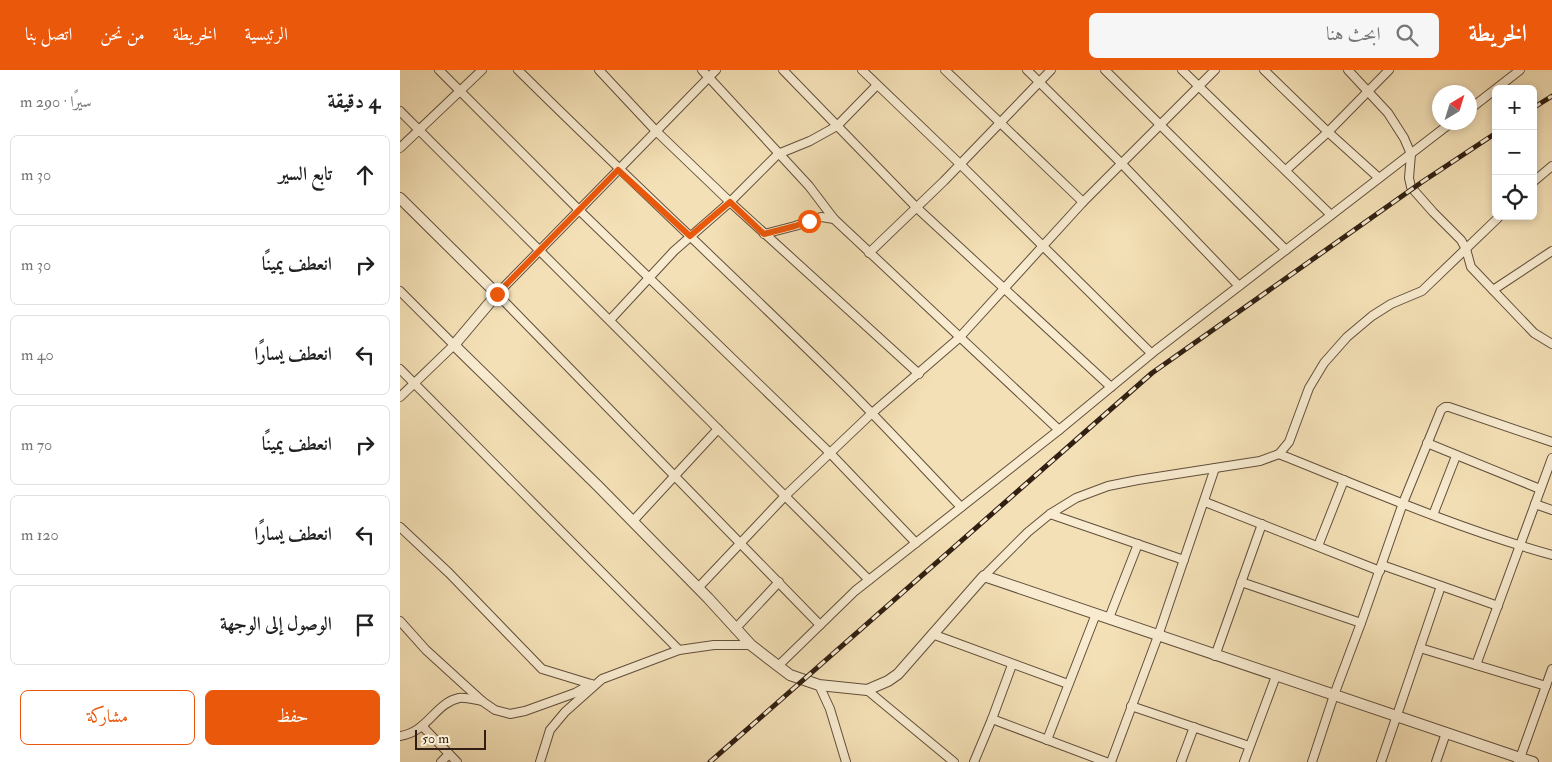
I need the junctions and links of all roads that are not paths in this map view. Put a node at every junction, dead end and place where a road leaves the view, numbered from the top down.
1 (439, 70) edge
2 (482, 70) edge
3 (518, 70) edge
4 (599, 70) edge
5 (702, 70) edge
6 (716, 70) edge
7 (783, 70) edge
8 (862, 70) edge
9 (945, 70) edge
10 (1027, 70) edge
11 (1052, 70) edge
12 (1105, 70) edge
13 (1182, 70) edge
14 (1215, 70) edge
15 (1264, 70) edge
16 (1348, 70) edge
17 (1389, 70) edge
18 (1517, 71) edge
19 (709, 76) junction
20 (1040, 82) junction
21 (877, 85) junction
22 (1198, 86) junction
23 (461, 91) junction
24 (1369, 91) junction
25 (1477, 102) edge
26 (400, 110) edge
27 (1000, 122) junction
28 (1159, 125) junction
29 (837, 126) junction
30 (420, 129) junction
31 (1442, 130) edge
32 (656, 131) junction
33 (1328, 132) junction
34 (400, 148) edge
35 (778, 154) junction
36 (1411, 154) junction
37 (1121, 163) junction
38 (960, 164) junction
39 (1552, 166) edge
40 (618, 170) junction
41 (1286, 170) junction
42 (1379, 178) junction
43 (1537, 179) edge
44 (400, 198) edge
45 (730, 202) junction
46 (1083, 202) junction
47 (917, 208) junction
48 (579, 210) junction
49 (1332, 215) junction
50 (834, 219) junction
51 (1496, 220) edge
52 (764, 234) junction
53 (690, 236) junction
54 (1042, 246) junction
55 (1466, 249) junction
56 (540, 250) junction
57 (1286, 250) junction
58 (1552, 251) edge
59 (869, 253) junction
60 (650, 277) junction
61 (1239, 286) junction
62 (1004, 288) junction
63 (1493, 290) junction
64 (400, 291) edge
65 (497, 294) junction
66 (610, 320) junction
67 (959, 338) junction
68 (454, 344) junction
69 (1552, 344) edge
70 (1151, 353) junction
71 (400, 369) edge
72 (919, 374) junction
73 (414, 383) junction
74 (1111, 387) junction
75 (400, 397) edge
76 (872, 414) junction
77 (718, 429) junction
78 (1059, 430) junction
79 (1552, 442) edge
80 (1427, 444) junction
81 (830, 453) junction
82 (1279, 454) junction
83 (1456, 456) junction
84 (1552, 458) edge
85 (1216, 468) junction
86 (675, 476) junction
87 (1344, 480) junction
88 (1540, 488) junction
89 (785, 496) junction
90 (1205, 502) junction
91 (1403, 503) junction
92 (1534, 504) junction
93 (961, 507) junction
94 (1552, 510) edge
95 (1050, 514) junction
96 (1433, 515) junction
97 (633, 521) junction
98 (1262, 524) junction
99 (400, 527) edge
100 (916, 543) junction
101 (741, 544) junction
102 (1138, 544) junction
103 (1318, 546) junction
104 (1519, 546) junction
105 (1552, 555) edge
106 (1184, 560) junction
107 (1381, 568) junction
108 (984, 576) junction
109 (868, 580) junction
110 (779, 582) junction
111 (1241, 582) junction
112 (1441, 586) junction
113 (698, 588) junction
114 (1498, 606) junction
115 (1096, 614) junction
116 (1109, 618) junction
117 (400, 621) edge
118 (1361, 623) junction
119 (820, 625) junction
120 (736, 629) junction
121 (932, 634) junction
122 (1158, 636) junction
123 (750, 645) junction
124 (1420, 648) junction
125 (679, 650) junction
126 (1215, 656) junction
127 (1012, 664) junction
128 (1476, 665) junction
129 (778, 666) junction
130 (1552, 669) edge
131 (1276, 676) junction
132 (602, 679) junction
133 (591, 684) junction
134 (1068, 684) junction
135 (819, 685) junction
136 (1546, 686) junction
137 (867, 690) junction
138 (1334, 695) junction
139 (482, 701) junction
140 (1132, 706) junction
141 (1396, 716) junction
142 (992, 719) junction
143 (423, 727) junction
144 (1194, 727) junction
145 (1446, 733) junction
146 (400, 736) edge
147 (1047, 740) junction
148 (1249, 746) junction
149 (449, 754) junction
150 (1520, 760) edge
151 (441, 762) edge
152 (457, 762) edge
153 (540, 762) edge
154 (846, 762) edge
155 (954, 762) edge
156 (974, 762) edge
157 (1106, 762) edge
158 (1110, 762) edge
159 (1181, 762) edge
160 (1244, 762) edge
161 (1312, 762) edge
162 (1381, 762) edge
163 (1436, 762) edge
164 (1534, 762) edge

1 - 23 street
2 - 23 street
3 - 40 street
4 - 32 street
5 - 19 street
6 - 19 street
7 - 29 street
8 - 21 street
9 - 27 street
10 - 20 street
11 - 20 street
12 - 28 street
13 - 22 street
14 - 22 street
15 - 33 street
16 - 24 street
17 - 24 street
18 - 25 street
19 - 32 street
19 - 35 street
20 - 27 street
20 - 37 street
21 - 29 street
21 - 38 street
22 - 28 street
22 - 41 street
23 - 30 street
23 - 48 street
24 - 33 street
24 - 36 street
26 - 30 street
27 - 38 street
27 - 46 street
28 - 37 street
28 - 57 street
29 - 35 street
29 - 47 street
30 - 34 street
30 - 56 street
31 - 36 street
32 - 40 street
32 - 45 street
33 - 41 street
33 - 42 street
35 - 45 street
35 - 50 street
36 - 42 street
36 - 55 street
37 - 46 street
37 - 61 street
38 - 47 street
38 - 54 street
39 - 43 street
40 - 48 street
40 - 53 street
41 - 49 street
42 - 49 street
44 - 65 street
45 - 52 street
45 - 53 street
46 - 54 street
47 - 59 street
47 - 62 street
48 - 56 street
48 - 60 street
49 - 57 street
50 - 52 street
50 - 59 street
51 - 55 street
52 - 72 street
53 - 60 street
53 - 76 street
54 - 62 street
54 - 70 street
55 - 63 street
55 - 82 street
56 - 65 street
56 - 66 street
57 - 61 street
58 - 63 street
59 - 67 street
60 - 66 street
60 - 81 street
61 - 70 street
62 - 67 street
62 - 74 street
63 - 69 street
64 - 68 street
65 - 68 street
65 - 86 street
66 - 77 street
67 - 72 street
67 - 78 street
68 - 73 street
68 - 97 street
70 - 74 street
71 - 73 street
72 - 76 street
73 - 75 street
73 - 125 street
74 - 78 street
76 - 81 street
76 - 93 street
77 - 86 street
77 - 89 street
78 - 93 street
79 - 80 street
80 - 83 street
80 - 91 street
81 - 89 street
81 - 100 street
82 - 85 street
82 - 87 street
83 - 88 street
83 - 96 street
84 - 88 street
85 - 90 street
85 - 95 street
86 - 97 street
86 - 101 street
87 - 91 street
87 - 103 street
88 - 92 street
89 - 101 street
89 - 109 street
90 - 98 street
90 - 106 street
91 - 96 street
91 - 107 street
92 - 94 street
92 - 104 street
93 - 100 street
95 - 102 street
95 - 108 street
96 - 104 street
97 - 113 street
98 - 103 street
98 - 111 street
99 - 133 street
100 - 109 street
101 - 110 street
101 - 113 street
102 - 106 street
102 - 116 street
103 - 107 street
104 - 105 street
104 - 114 street
106 - 122 street
107 - 112 street
107 - 118 street
108 - 115 street
108 - 121 street
109 - 119 street
110 - 119 street
110 - 120 street
111 - 118 street
111 - 126 street
112 - 114 street
112 - 124 street
113 - 120 street
114 - 128 street
115 - 116 street
115 - 134 street
116 - 122 street
117 - 139 street
118 - 138 street
119 - 129 street
120 - 123 street
121 - 127 street
121 - 137 street
122 - 126 street
122 - 140 street
123 - 125 street
123 - 129 street
124 - 128 street
124 - 141 street
125 - 132 street
126 - 131 street
127 - 134 street
127 - 142 street
128 - 136 street
129 - 135 street
130 - 136 street
131 - 138 street
131 - 148 street
132 - 133 street
132 - 153 street
133 - 139 street
134 - 147 street
135 - 137 street
135 - 154 street
136 - 150 street
137 - 155 street
138 - 141 street
138 - 161 street
139 - 143 street
140 - 144 street
140 - 158 street
141 - 145 street
141 - 162 street
142 - 147 street
142 - 156 street
143 - 146 street
143 - 149 street
144 - 148 street
144 - 159 street
145 - 150 street
145 - 163 street
147 - 157 street
148 - 160 street
149 - 151 street
149 - 152 street
150 - 164 street

